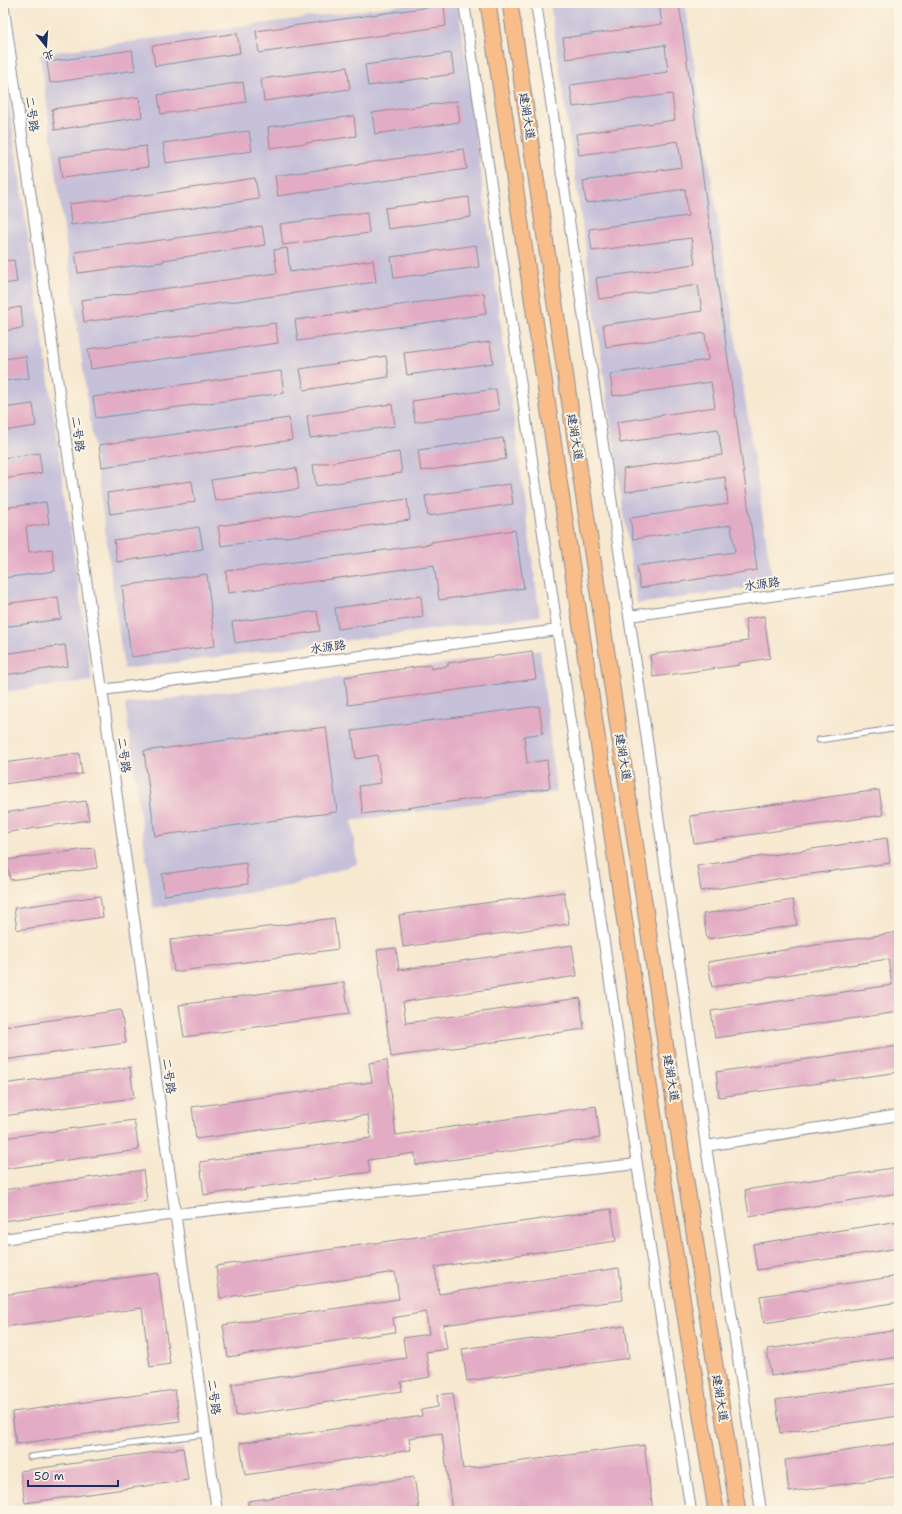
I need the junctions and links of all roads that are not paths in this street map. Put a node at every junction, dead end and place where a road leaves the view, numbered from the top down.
1 (3, 3) edge
2 (464, 3) edge
3 (488, 3) edge
4 (510, 3) edge
5 (536, 3) edge
6 (899, 578) edge
7 (629, 616) junction
8 (558, 630) junction
9 (102, 690) junction
10 (899, 728) edge
11 (820, 740) dead end
12 (899, 1115) edge
13 (706, 1146) junction
14 (637, 1164) junction
15 (175, 1214) junction
16 (3, 1239) edge
17 (206, 1434) junction
18 (30, 1457) dead end
19 (217, 1511) edge
20 (691, 1511) edge
21 (716, 1511) edge
22 (738, 1511) edge
23 (761, 1511) edge

1 - 9 street, 二号路
2 - 8 street
3 - 21 main road, 建湖大道
4 - 22 main road, 建湖大道
5 - 7 street
6 - 7 street, 水源路
7 - 13 street
8 - 9 street, 水源路
8 - 14 street
9 - 15 street, 二号路
10 - 11 lane
12 - 13 street
13 - 23 street
14 - 15 street
14 - 20 street
15 - 16 street
15 - 17 street, 二号路
17 - 18 lane
17 - 19 street, 二号路

